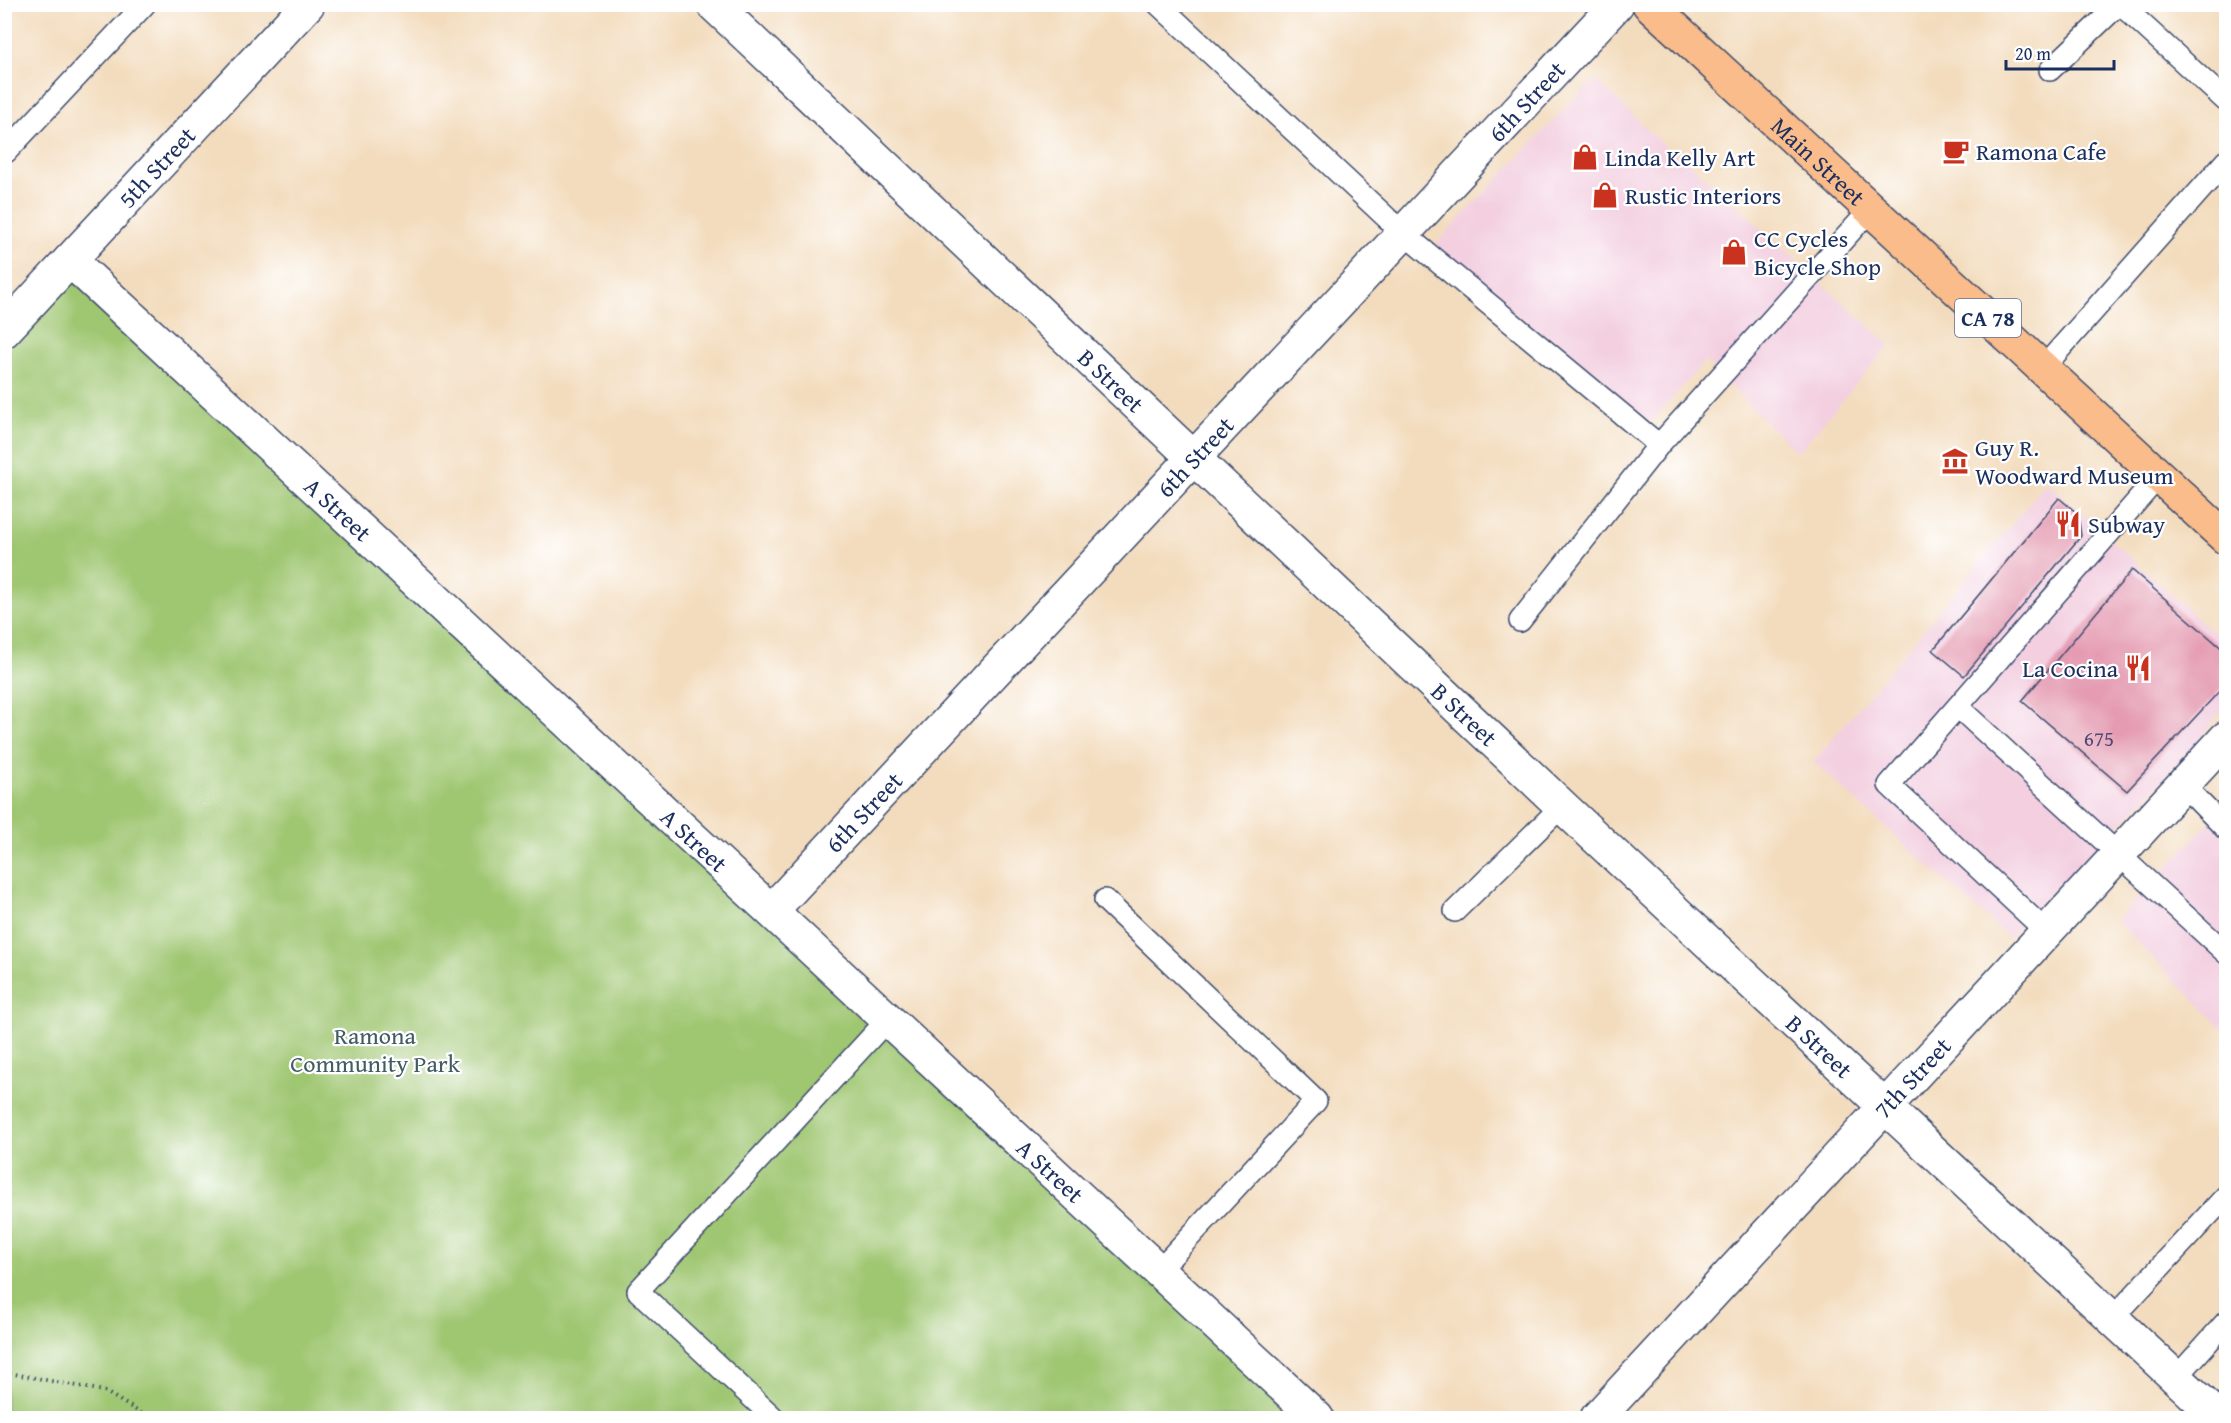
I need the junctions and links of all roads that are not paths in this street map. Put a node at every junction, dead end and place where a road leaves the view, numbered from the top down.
1 (145, 4) edge
2 (308, 4) edge
3 (712, 4) edge
4 (1158, 4) edge
5 (1617, 4) edge
6 (1649, 4) edge
7 (2119, 4) edge
8 (2050, 70) dead end
9 (2226, 101) edge
10 (4, 150) edge
11 (2226, 161) edge
12 (1870, 210) junction
13 (1403, 233) junction
14 (70, 260) junction
15 (4, 331) edge
16 (2043, 368) junction
17 (1659, 446) junction
18 (1194, 460) junction
19 (2159, 476) junction
20 (2225, 533) edge
21 (1520, 621) dead end
22 (1958, 707) junction
23 (2226, 738) edge
24 (2183, 785) junction
25 (1562, 806) junction
26 (2226, 829) edge
27 (2120, 854) junction
28 (1105, 900) dead end
29 (771, 910) junction
30 (1455, 911) dead end
31 (2047, 932) junction
32 (2226, 953) edge
33 (888, 1019) junction
34 (1885, 1108) junction
35 (2226, 1196) edge
36 (1158, 1271) junction
37 (2112, 1319) junction
38 (2226, 1322) edge
39 (2176, 1378) junction
40 (774, 1419) edge
41 (1317, 1419) edge
42 (1597, 1419) edge
43 (2219, 1419) edge

1 - 10 lane
2 - 14 street, 5th Street
3 - 18 street, B Street
4 - 13 lane
5 - 13 street, 6th Street
6 - 12 main road, Main Street / CA 78
7 - 8 lane
7 - 9 lane
11 - 16 lane
12 - 16 main road, Main Street / CA 78
12 - 17 lane
13 - 17 lane
13 - 18 street, 6th Street
14 - 15 street, 5th Street
14 - 29 street, A Street
16 - 19 main road, Main Street / CA 78
17 - 21 lane
18 - 25 street, B Street
18 - 29 street, 6th Street
19 - 20 main road, Main Street / CA 78
19 - 22 lane
22 - 27 lane
22 - 31 lane
23 - 24 street, 7th Street
24 - 26 lane
24 - 27 street, 7th Street
25 - 30 lane
25 - 34 street, B Street
27 - 31 street, 7th Street
27 - 32 lane
28 - 36 lane
29 - 33 street, A Street
31 - 34 street, 7th Street
33 - 36 street, A Street
33 - 40 lane
34 - 37 street, B Street
34 - 42 street, 7th Street
35 - 37 lane
36 - 41 street, A Street
37 - 39 street, B Street
38 - 39 lane
39 - 43 street, B Street

